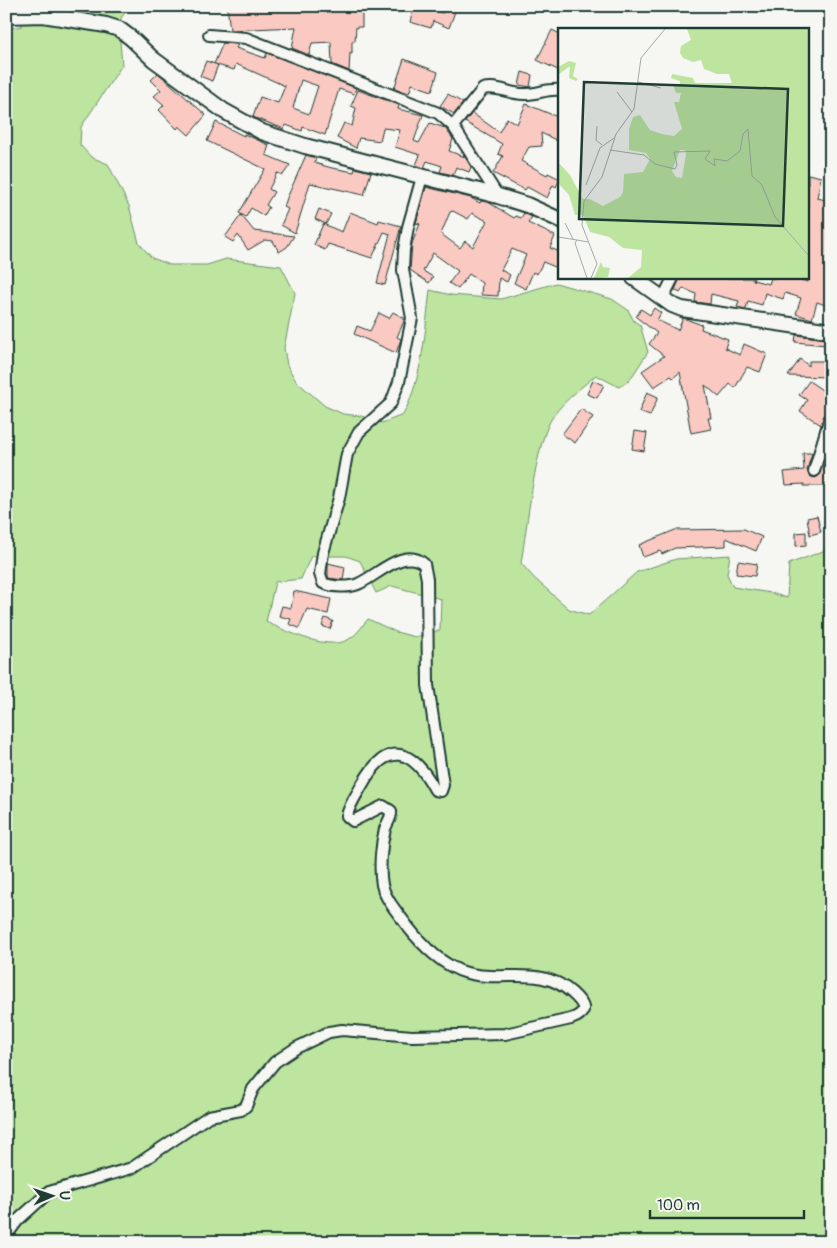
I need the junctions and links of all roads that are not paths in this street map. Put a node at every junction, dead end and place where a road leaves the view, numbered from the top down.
1 (6, 16) edge
2 (209, 35) dead end
3 (558, 90) edge
4 (453, 126) junction
5 (422, 177) junction
6 (498, 196) junction
7 (558, 219) edge
8 (635, 279) edge
9 (672, 279) edge
10 (662, 298) junction
11 (831, 332) edge
12 (831, 414) edge
13 (814, 472) dead end
14 (6, 1236) edge

1 - 5 main road
2 - 4 street
3 - 4 street
4 - 6 street
5 - 6 main road
5 - 14 street
6 - 7 main road
8 - 10 main road
9 - 10 street
10 - 11 main road
12 - 13 street

